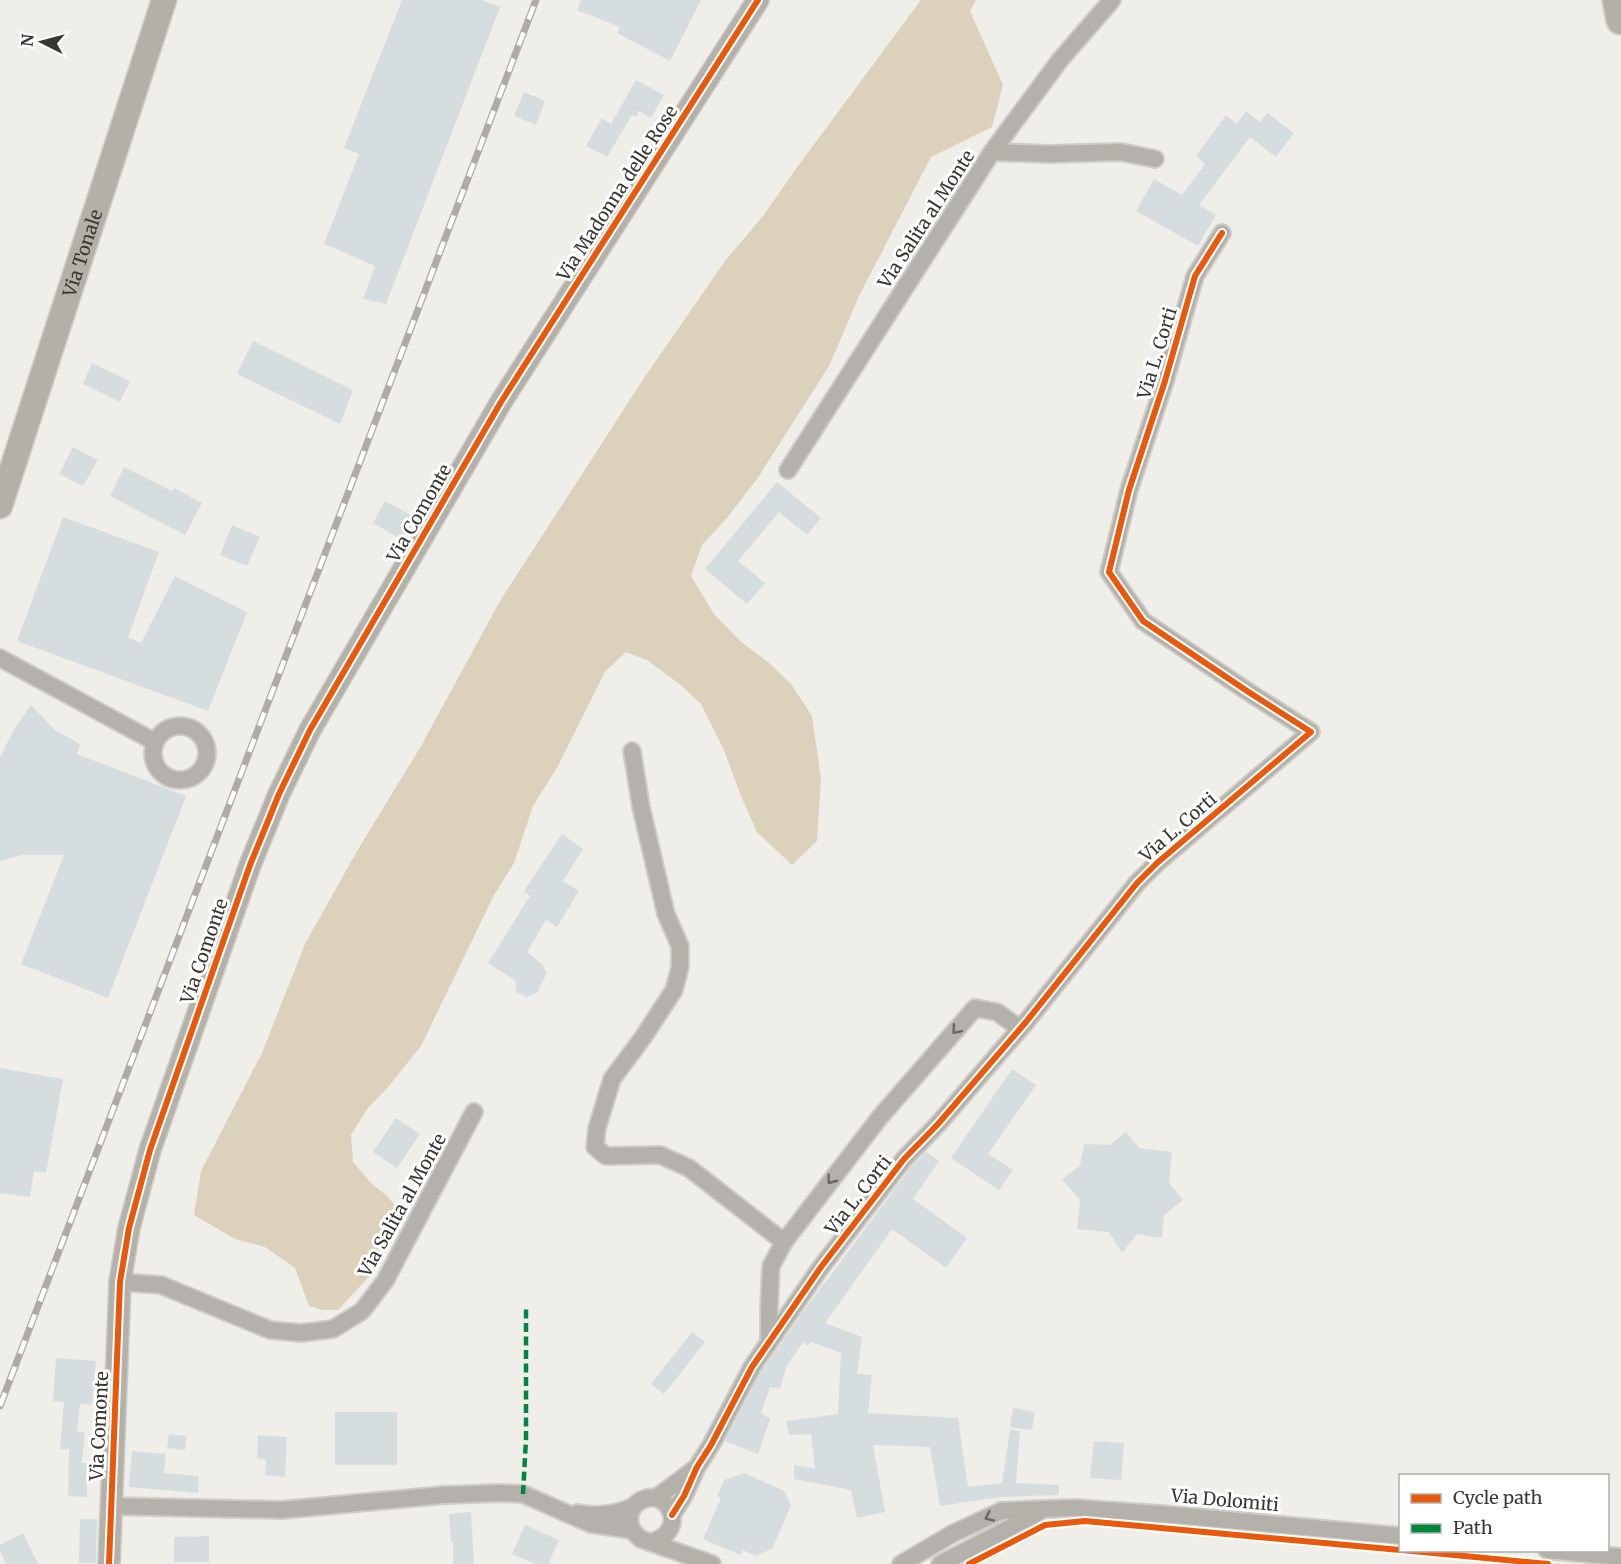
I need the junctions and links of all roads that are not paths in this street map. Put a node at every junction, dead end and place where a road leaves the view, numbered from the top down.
1 (164, 0) edge
2 (758, 0) edge
3 (1112, 0) edge
4 (1617, 0) edge
5 (1621, 20) edge
6 (992, 152) junction
7 (1155, 159) dead end
8 (1222, 233) dead end
9 (501, 402) joint
10 (788, 470) dead end
11 (0, 506) edge
12 (0, 658) edge
13 (155, 742) dead end
14 (632, 751) dead end
15 (1019, 1028) junction
16 (474, 1112) dead end
17 (784, 1242) junction
18 (120, 1282) junction
19 (769, 1341) junction
20 (697, 1467) junction
21 (656, 1498) junction
22 (110, 1506) junction
23 (633, 1507) junction
24 (1046, 1509) junction
25 (563, 1510) junction
26 (672, 1522) junction
27 (632, 1530) junction
28 (1399, 1536) edge
29 (651, 1542) junction
30 (1559, 1552) edge
31 (1621, 1557) edge
32 (694, 1559) junction
33 (109, 1564) edge
34 (712, 1564) edge
35 (901, 1564) edge
36 (940, 1564) edge

1 - 11 main road, Via Tonale
2 - 9 street, Via Madonna delle Rose
3 - 6 street, Via Salita al Monte
4 - 5 highway
6 - 7 street
6 - 10 street, Via Salita al Monte
8 - 15 street, Via L. Corti
9 - 18 street, Via Comonte
12 - 13 street
14 - 17 street
15 -> 17 street
15 - 19 street, Via L. Corti
16 - 18 street, Via Salita al Monte
17 - 19 street
18 - 22 street, Via Comonte
19 - 20 street, Via L. Corti
20 - 21 street, Via L. Corti
20 - 26 street, Via L. Corti
21 - 23 street
21 - 26 street
22 - 25 street
22 - 33 street, Via Comonte
23 - 25 street
23 - 27 street
24 - 28 street, Via Dolomiti
24 -> 35 street, Via Dolomiti
24 - 36 street
25 - 27 street
26 - 29 street
26 - 32 street
27 - 29 street
29 - 32 street
30 - 31 street
32 - 34 street

